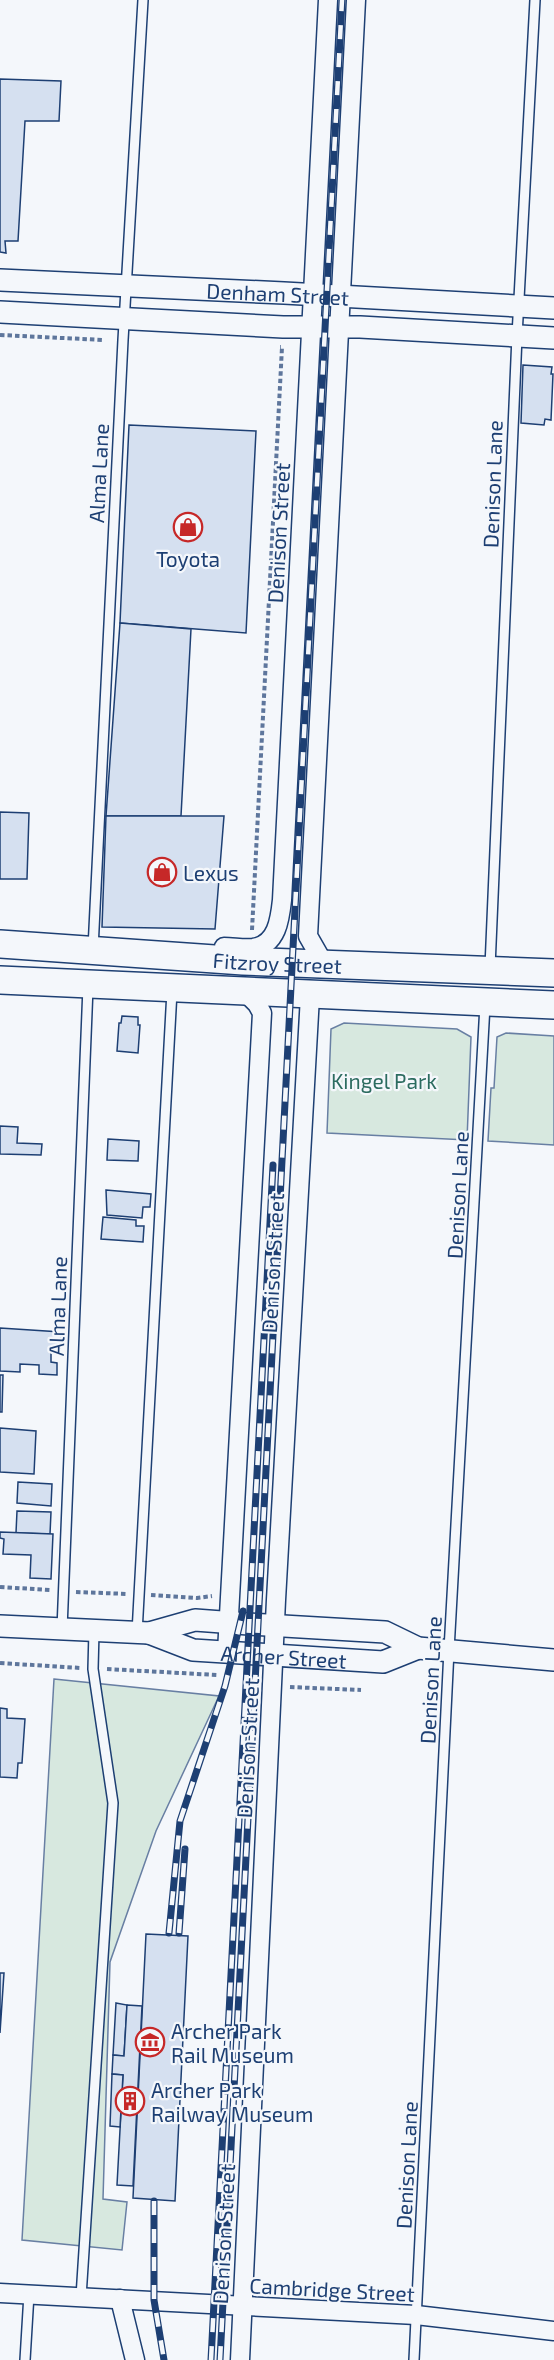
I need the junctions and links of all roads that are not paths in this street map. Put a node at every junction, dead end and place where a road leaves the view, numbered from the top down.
1 (143, 0) edge
2 (328, 0) edge
3 (356, 0) edge
4 (535, 0) edge
5 (0, 280) edge
6 (127, 286) junction
7 (313, 294) junction
8 (340, 297) junction
9 (519, 306) junction
10 (554, 308) edge
11 (0, 312) edge
12 (312, 327) junction
13 (339, 327) junction
14 (124, 330) junction
15 (517, 336) junction
16 (554, 338) edge
17 (0, 944) edge
18 (93, 949) junction
19 (146, 954) junction
20 (324, 964) junction
21 (490, 969) junction
22 (554, 973) edge
23 (0, 980) edge
24 (88, 985) junction
25 (172, 989) junction
26 (245, 992) junction
27 (310, 996) junction
28 (485, 1002) junction
29 (554, 1005) edge
30 (228, 1622) junction
31 (274, 1625) junction
32 (0, 1626) edge
33 (62, 1629) junction
34 (94, 1631) junction
35 (143, 1633) junction
36 (418, 1648) junction
37 (449, 1650) junction
38 (227, 1652) junction
39 (274, 1655) junction
40 (554, 1660) edge
41 (0, 2293) edge
42 (29, 2294) junction
43 (81, 2297) junction
44 (120, 2299) junction
45 (243, 2307) junction
46 (416, 2315) junction
47 (554, 2331) edge
48 (25, 2360) edge
49 (135, 2360) edge
50 (240, 2360) edge
51 (414, 2360) edge

1 - 6 lane, Alma Lane
2 - 7 street, Denison Street
3 - 8 street
4 - 9 lane, Denison Lane
5 - 6 street, Denham Street
6 - 7 street, Denham Street
6 - 14 lane, Alma Lane
7 - 8 street, Denham Street
7 - 12 street, Denison Street
8 - 9 street, Denham Street
8 - 13 street
9 - 10 street, Denham Street
9 - 15 lane, Denison Lane
11 - 14 street, Denham Street
12 - 13 street, Denham Street
12 - 14 street, Denham Street
12 - 19 street, Denison Street
13 - 15 street, Denham Street
13 - 20 street
14 - 18 lane, Alma Lane
15 - 16 street, Denham Street
15 - 21 lane, Denison Lane
17 - 18 main road, Fitzroy Street
18 - 19 main road, Fitzroy Street
19 - 20 main road, Fitzroy Street
20 - 21 main road, Fitzroy Street
21 - 22 main road, Fitzroy Street
23 - 24 main road, Fitzroy Street
24 - 25 main road, Fitzroy Street
24 - 33 lane, Alma Lane
25 - 26 main road, Fitzroy Street
25 - 35 lane
26 - 27 main road, Fitzroy Street
26 - 30 street, Denison Street
27 - 28 main road, Fitzroy Street
27 - 31 street, Denison Street
28 - 29 main road, Fitzroy Street
28 - 37 lane, Denison Lane
30 - 31 street, Archer Street
30 - 35 street, Archer Street
30 - 38 street, Denison Street
31 - 36 street, Archer Street
31 - 39 street, Denison Street
32 - 33 street, Archer Street
33 - 34 street, Archer Street
34 - 35 street, Archer Street
34 - 43 lane
35 - 38 street, Archer Street
36 - 37 street, Archer Street
36 - 39 street, Archer Street
37 - 40 street, Archer Street
37 - 46 lane, Denison Lane
38 - 39 street, Archer Street
39 - 45 street, Denison Street
41 - 42 street, Cambridge Street
42 - 43 street, Cambridge Street
42 - 48 lane
43 - 44 street, Cambridge Street
44 - 45 street, Cambridge Street
44 - 49 street
45 - 46 street, Cambridge Street
45 - 50 street, Denison Street
46 - 47 street, Cambridge Street
46 - 51 lane, Denison Lane

